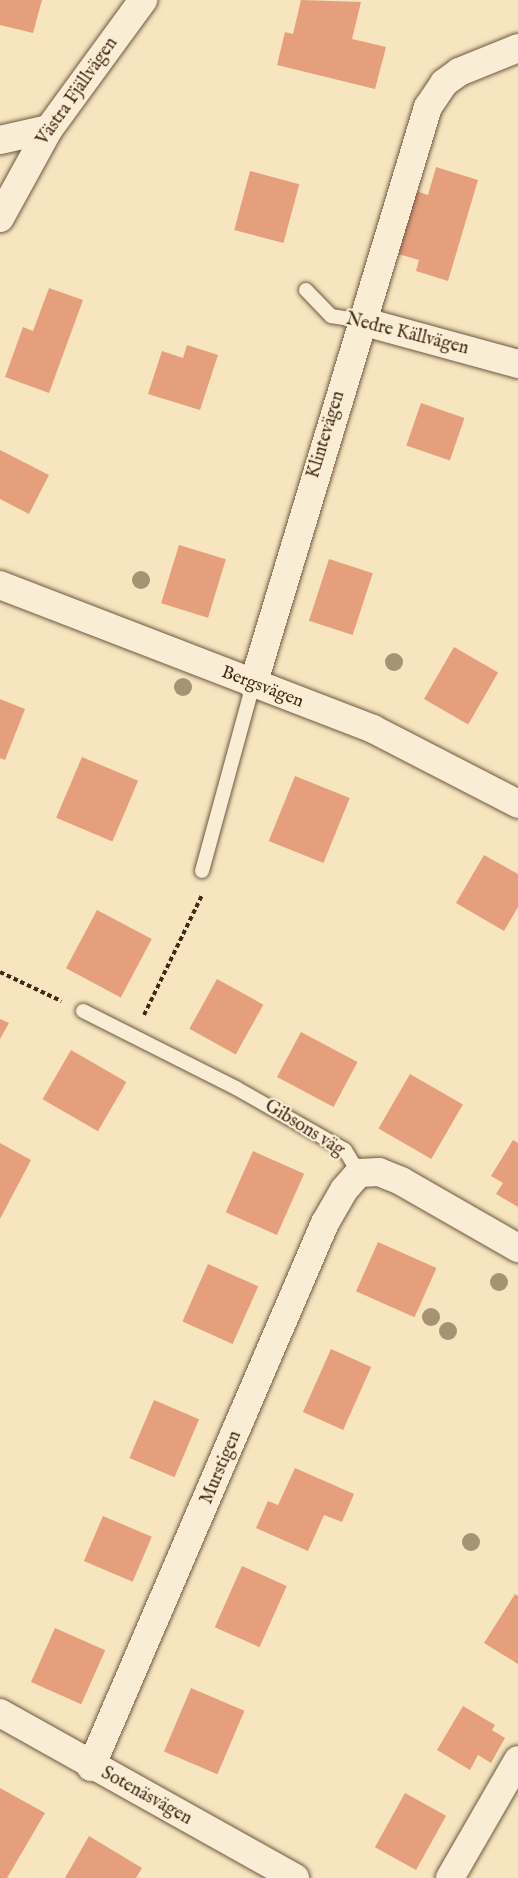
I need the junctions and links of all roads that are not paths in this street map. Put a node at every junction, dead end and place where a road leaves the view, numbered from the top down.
1 (143, 0) edge
2 (518, 48) edge
3 (49, 129) junction
4 (0, 140) edge
5 (0, 218) edge
6 (306, 290) dead end
7 (361, 321) junction
8 (518, 364) edge
9 (0, 585) edge
10 (253, 685) junction
11 (518, 804) edge
12 (202, 871) road end
13 (83, 1011) road end
14 (360, 1173) junction
15 (518, 1248) edge
16 (0, 1713) edge
17 (518, 1760) edge
18 (91, 1767) junction
19 (295, 1878) edge
20 (450, 1878) edge

1 - 3 street, Västra Fjällvägen
2 - 7 street, Klintevägen
3 - 4 street
3 - 5 street, Västra Fjällvägen
6 - 7 lane, Nedre Källvägen
7 - 8 street, Nedre Källvägen
7 - 10 street, Klintevägen
9 - 10 street, Bergsvägen
10 - 11 street, Bergsvägen
10 - 12 lane, Klintevägen
13 - 14 lane, Gibsons väg
14 - 15 street, Gibsons väg
14 - 18 street, Murstigen
16 - 18 street, Sotenäsvägen
17 - 20 street
18 - 19 street, Sotenäsvägen

